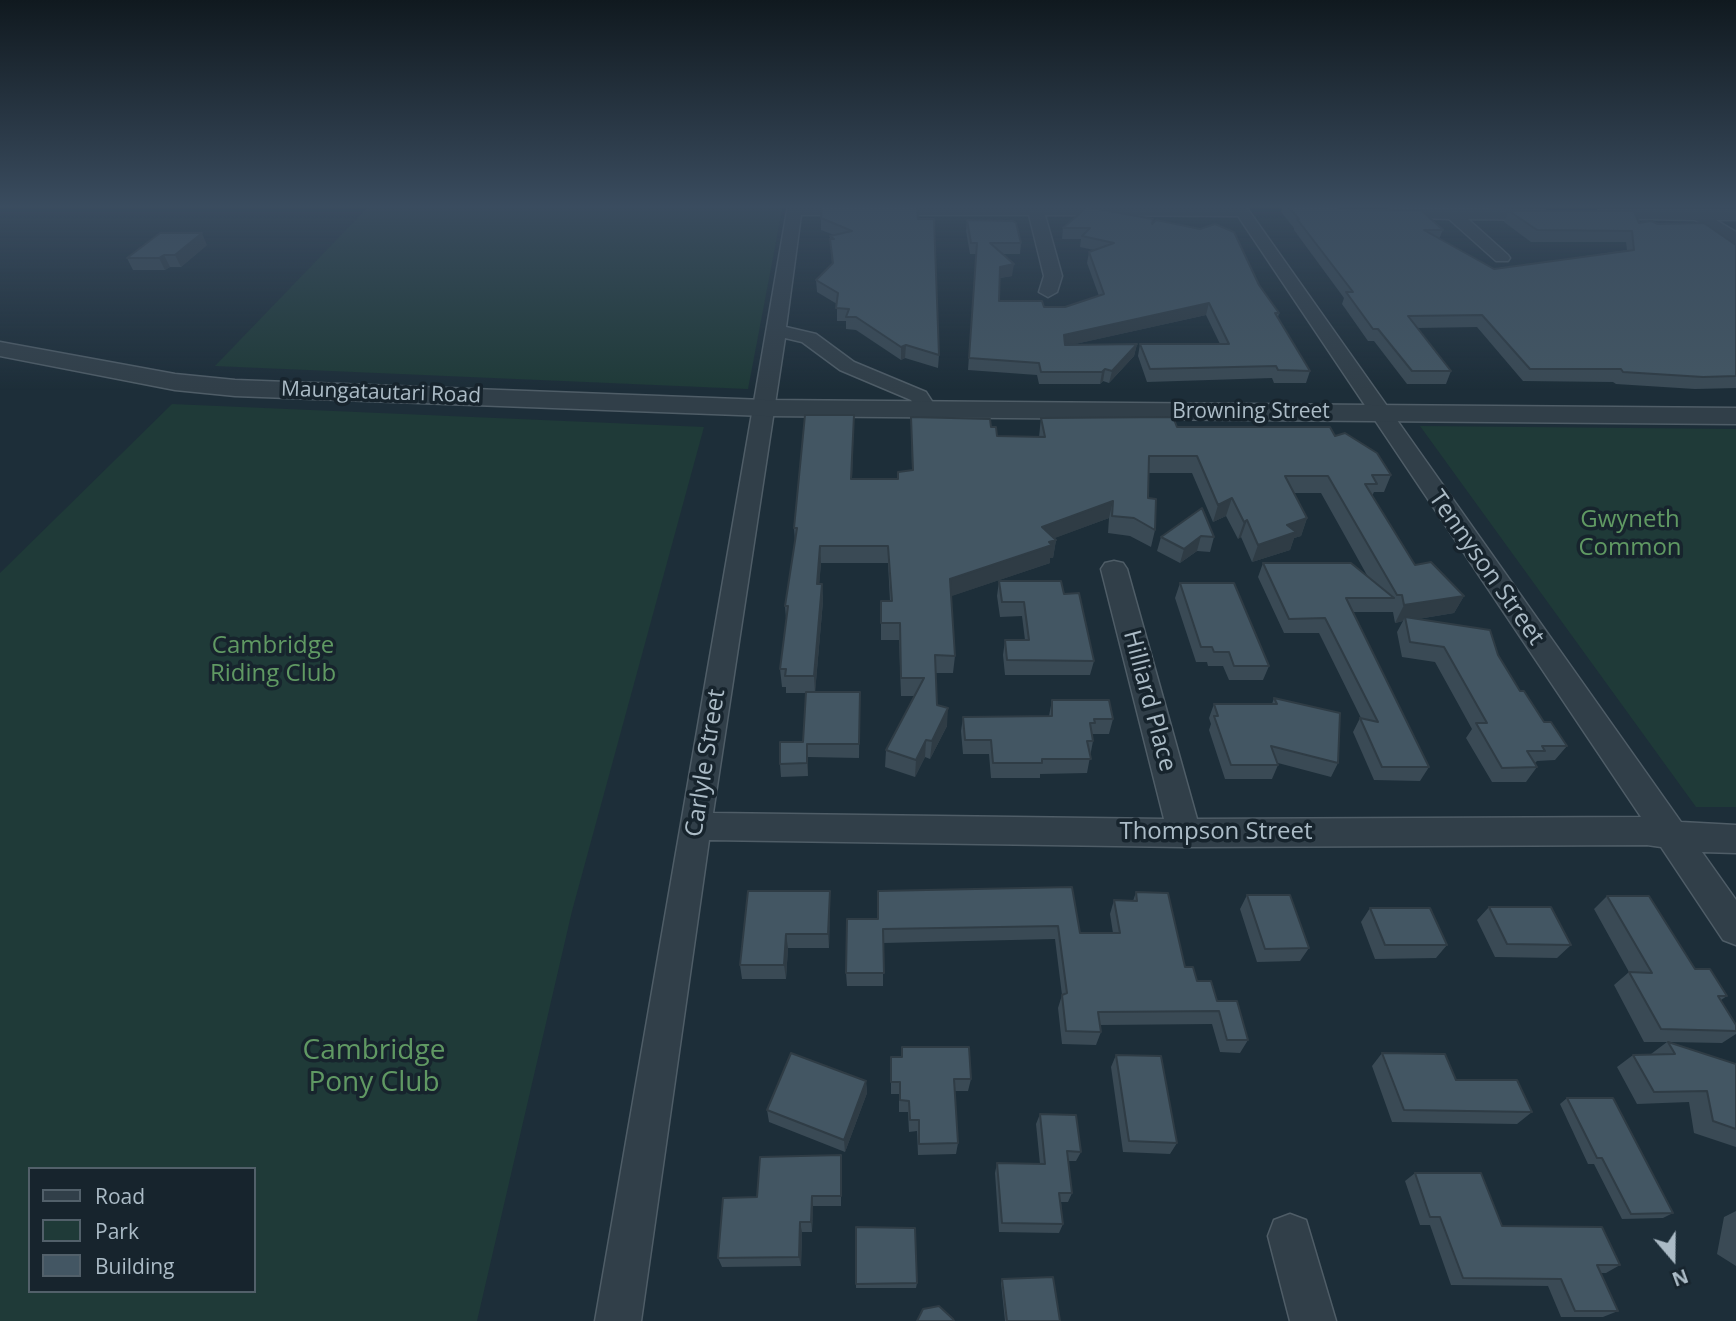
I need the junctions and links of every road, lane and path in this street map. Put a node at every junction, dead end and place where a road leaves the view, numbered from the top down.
1 (785, 267) edge
2 (1051, 267) edge
3 (1280, 267) edge
4 (1048, 292) dead end
5 (776, 330) junction
6 (0, 349) edge
7 (765, 408) junction
8 (927, 409) junction
9 (1379, 412) junction
10 (1736, 416) edge
11 (1114, 569) dead end
12 (695, 826) junction
13 (1184, 833) junction
14 (1672, 836) junction
15 (1736, 839) edge
16 (1736, 929) edge
17 (1290, 1236) dead end
18 (618, 1321) edge
19 (1313, 1321) edge

1 - 5 street, Carlyle Street
2 - 4 street
3 - 9 street, Tennyson Street
5 - 7 street, Carlyle Street
5 - 8 street
6 - 7 street, Maungatautari Road
7 - 8 street, Browning Street
7 - 12 street, Carlyle Street
8 - 9 street, Browning Street
9 - 10 street, Browning Street
9 - 14 street, Tennyson Street
11 - 13 street, Hilliard Place
12 - 13 street, Thompson Street
12 - 18 street, Carlyle Street
13 - 14 street, Thompson Street
14 - 15 street, Thompson Street
14 - 16 street, Tennyson Street
17 - 19 street

